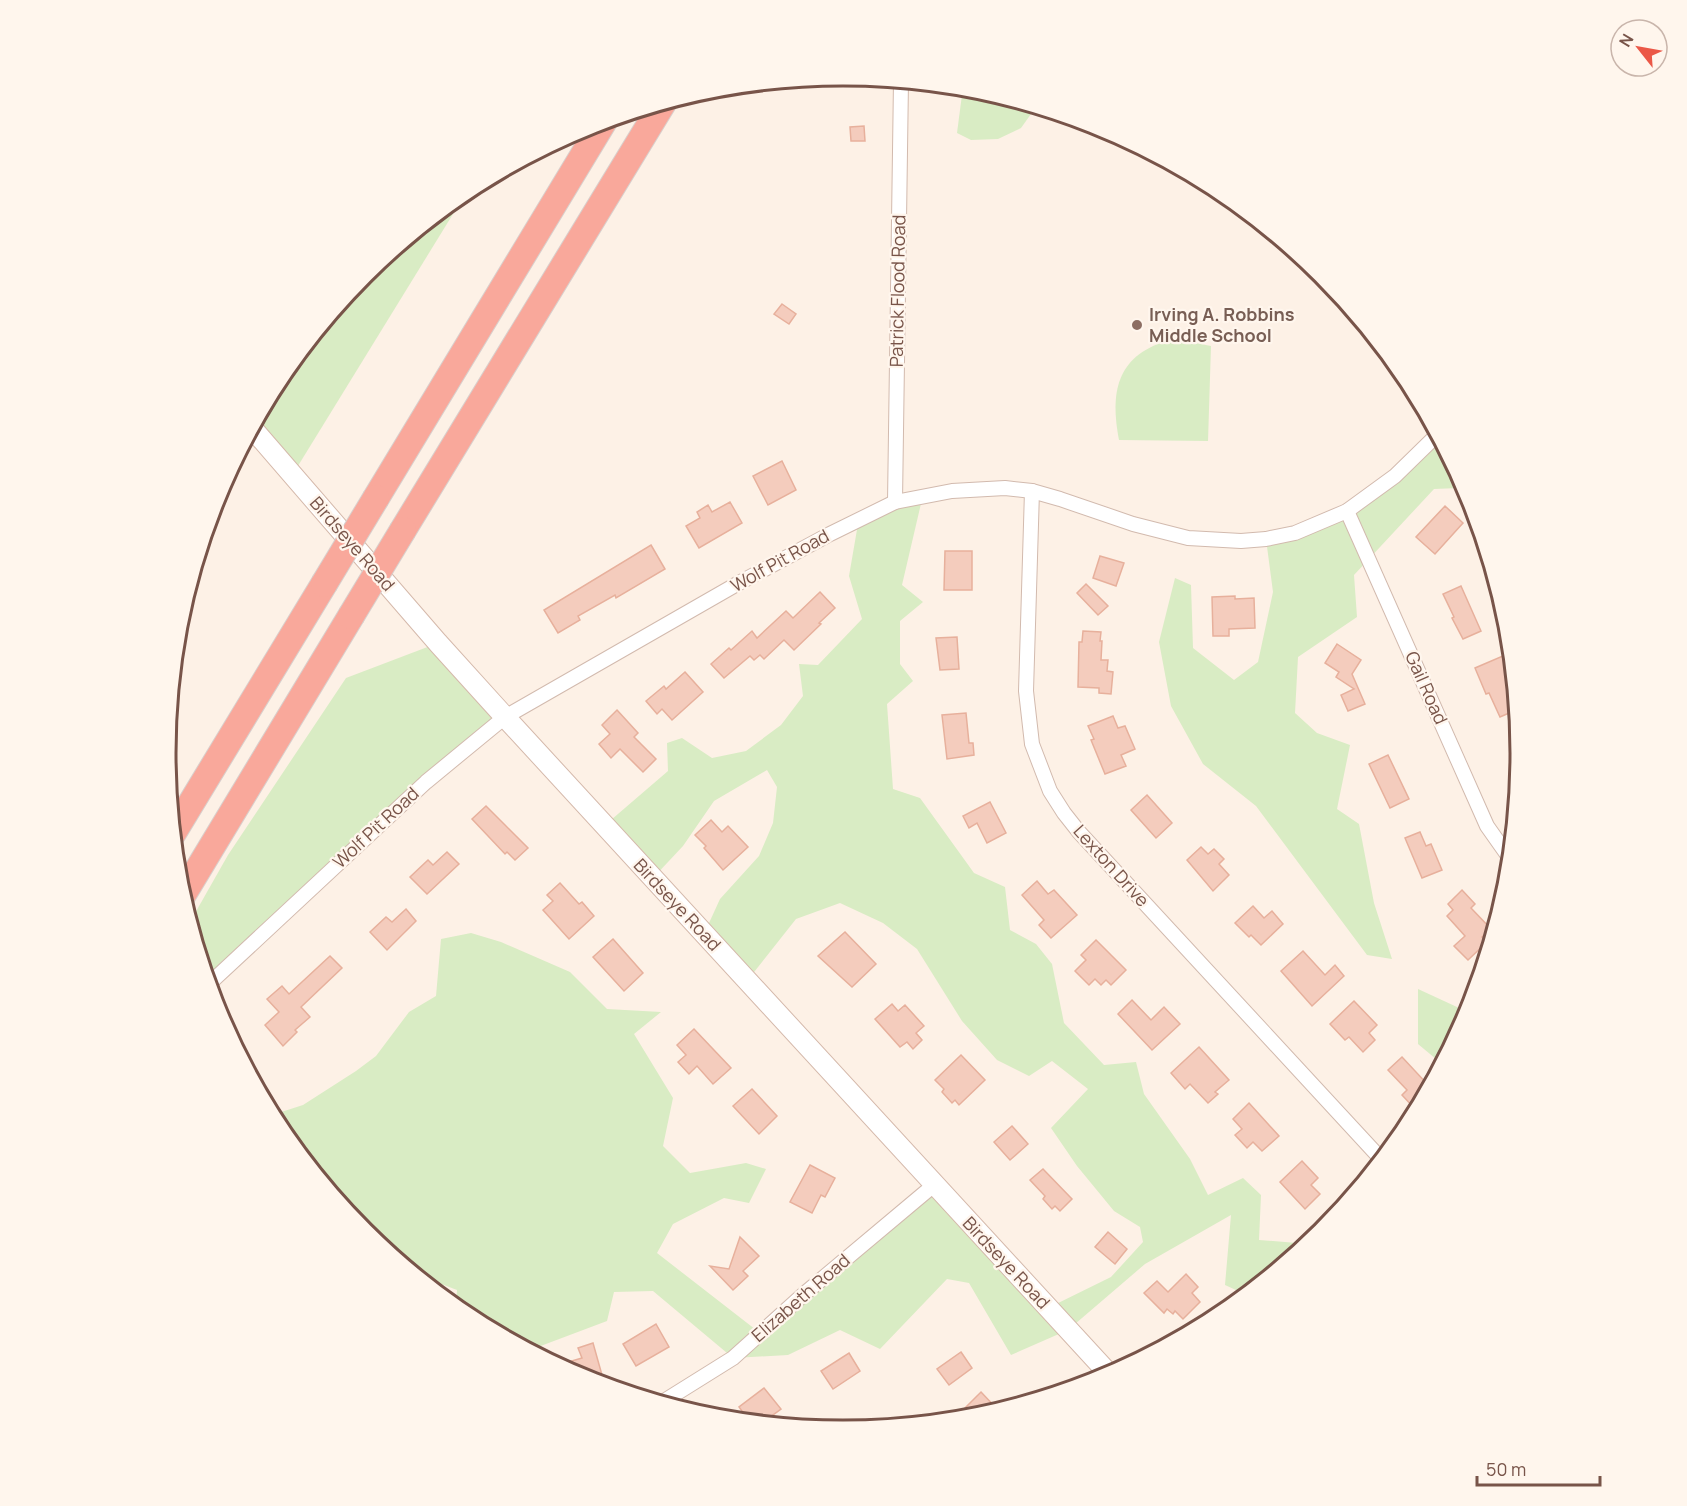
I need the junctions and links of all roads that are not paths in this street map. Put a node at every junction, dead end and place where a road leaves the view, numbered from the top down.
1 (901, 88) edge
2 (657, 112) edge
3 (597, 133) edge
4 (257, 434) edge
5 (1432, 439) edge
6 (1032, 492) junction
7 (895, 502) junction
8 (1347, 511) junction
9 (505, 717) junction
10 (180, 822) edge
11 (1504, 849) edge
12 (189, 884) edge
13 (215, 978) edge
14 (1377, 1154) edge
15 (934, 1185) junction
16 (1103, 1368) edge
17 (670, 1398) edge

1 - 7 street, Patrick Flood Road
2 - 12 highway, bridge
3 - 10 highway, bridge
4 - 9 main road, Birdseye Road
5 - 8 street, Wolf Pit Road
6 - 7 street, Wolf Pit Road
6 - 8 street, Wolf Pit Road
6 - 14 street, Lexton Drive
7 - 9 street, Wolf Pit Road
8 - 11 street, Gail Road
9 - 13 street, Wolf Pit Road
9 - 15 main road, Birdseye Road
15 - 16 main road, Birdseye Road
15 - 17 street, Elizabeth Road

